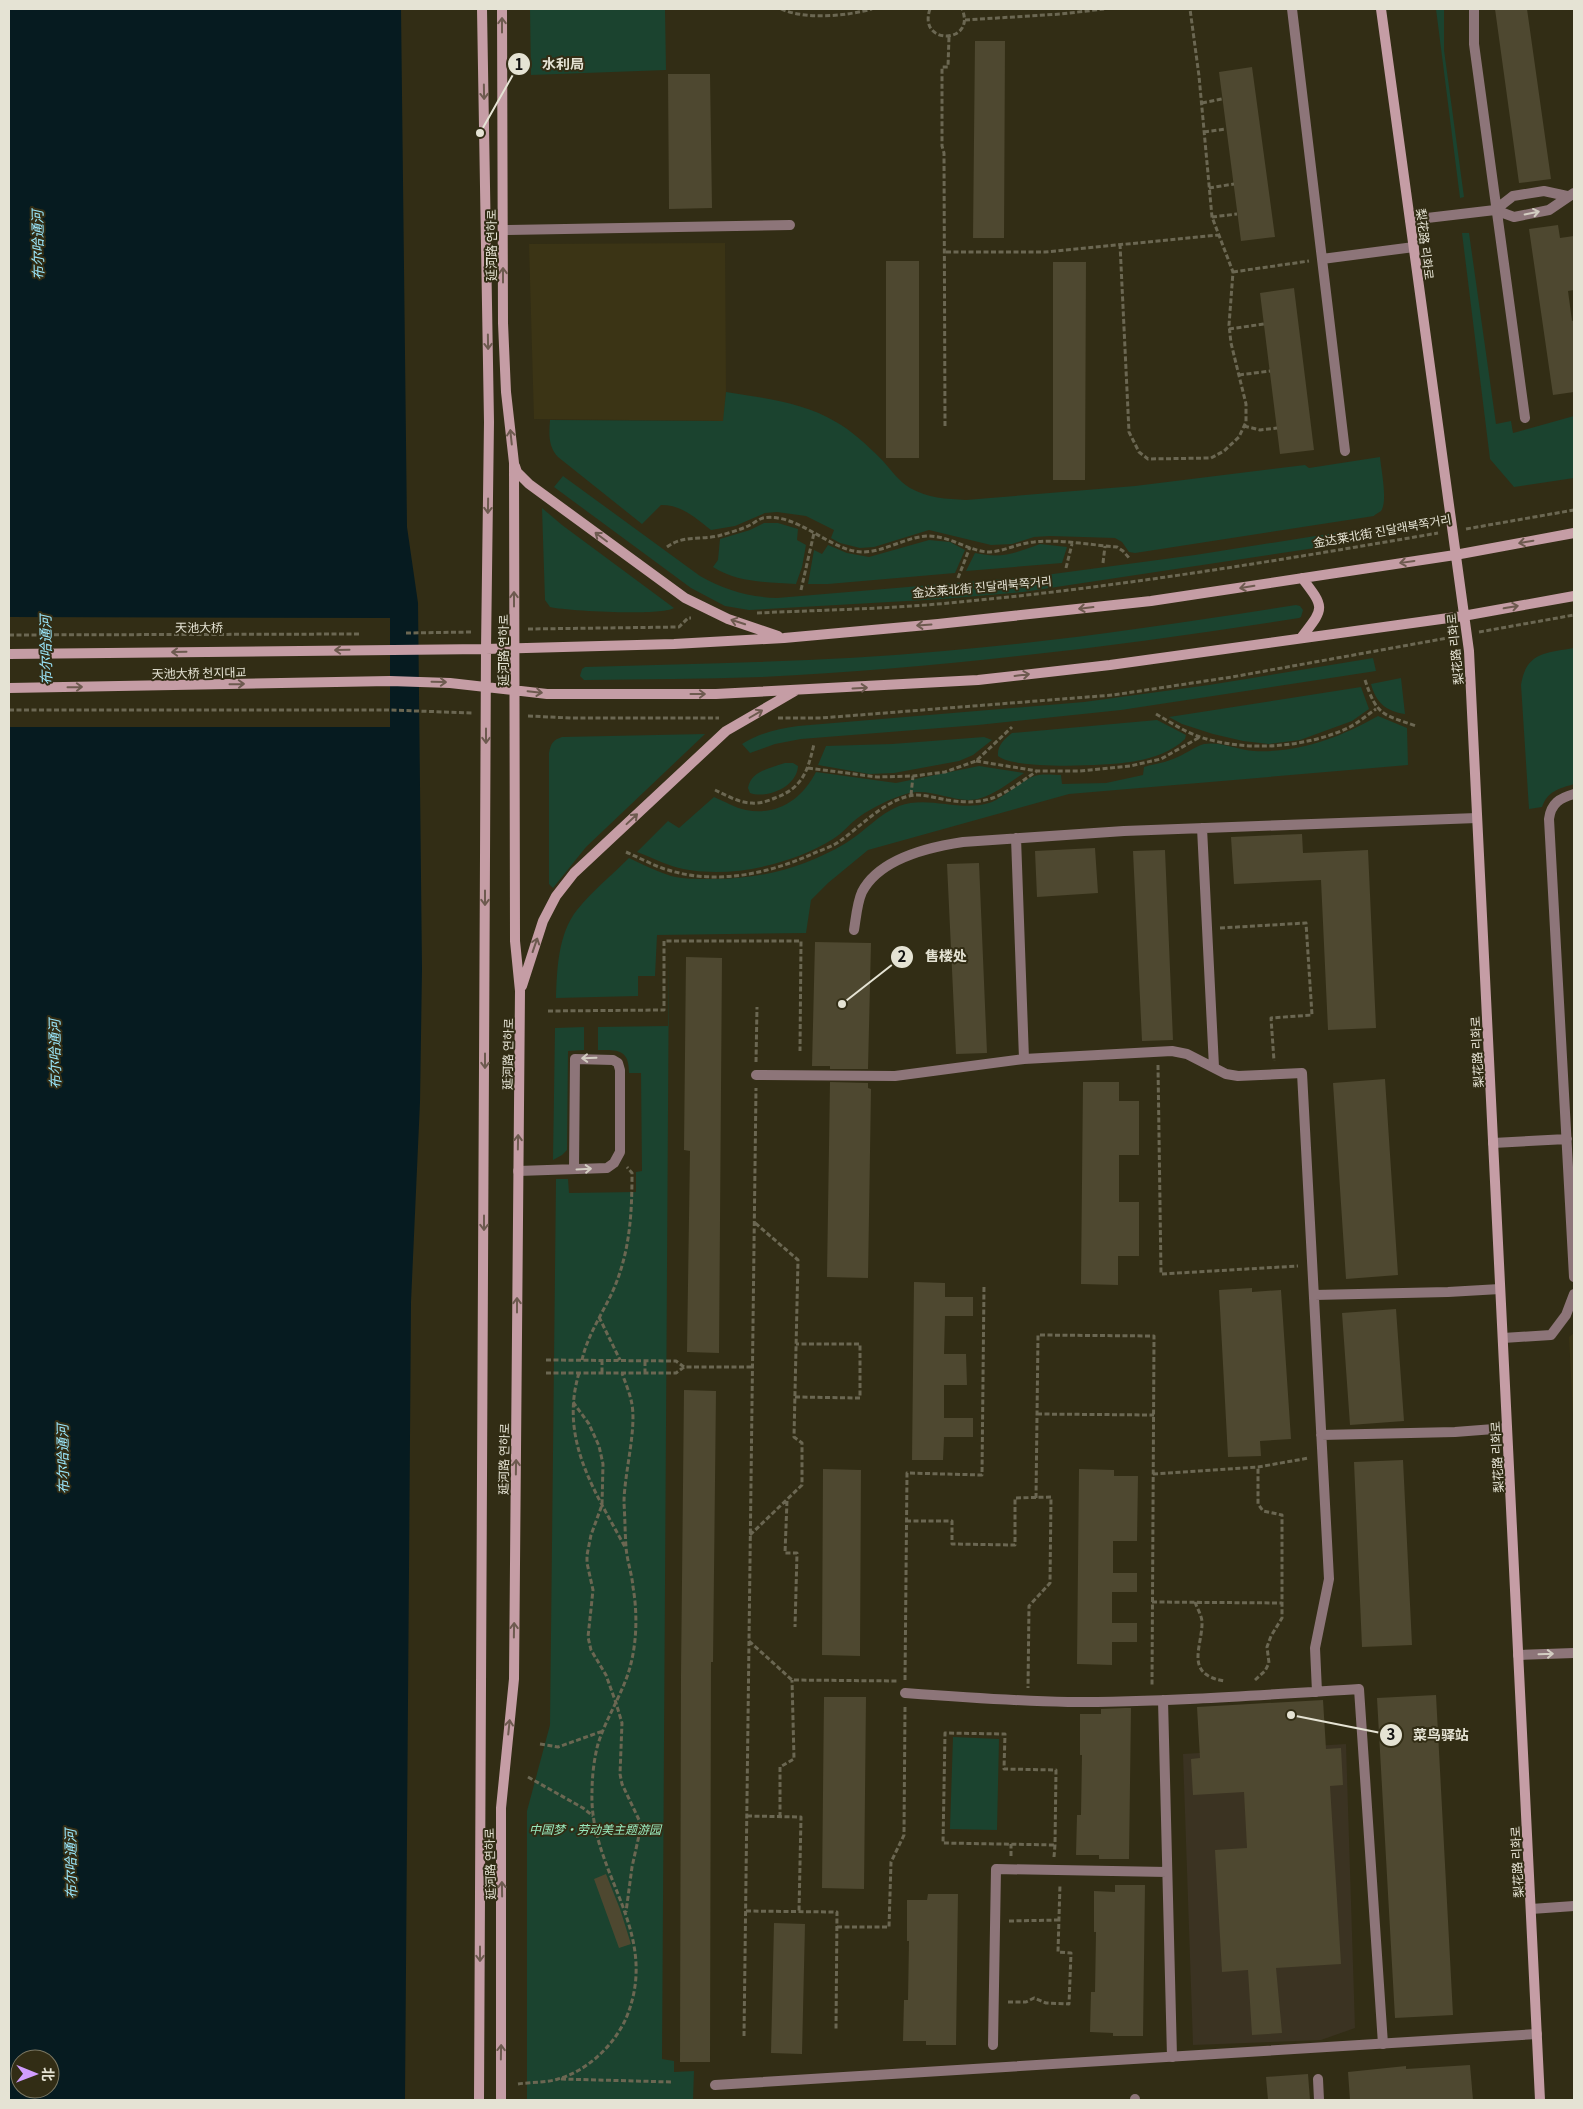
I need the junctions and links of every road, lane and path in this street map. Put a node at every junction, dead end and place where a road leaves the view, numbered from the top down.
1 (482, 9) edge
2 (502, 9) edge
3 (781, 9) edge
4 (872, 9) edge
5 (930, 9) edge
6 (962, 9) edge
7 (1104, 9) edge
8 (1190, 9) edge
9 (1292, 9) edge
10 (1381, 9) edge
11 (1474, 9) edge
12 (965, 20) junction
13 (949, 37) junction
14 (1222, 99) dead end
15 (1202, 103) junction
16 (1226, 129) dead end
17 (1204, 132) junction
18 (1234, 184) dead end
19 (1209, 188) junction
20 (1571, 195) edge
21 (1495, 210) junction
22 (1237, 214) dead end
23 (1212, 217) junction
24 (1410, 220) junction
25 (790, 225) dead end
26 (503, 230) junction
27 (1219, 235) junction
28 (1120, 244) junction
29 (1414, 247) junction
30 (946, 252) junction
31 (1322, 259) junction
32 (1233, 272) junction
33 (1264, 324) dead end
34 (1229, 330) junction
35 (1270, 371) dead end
36 (1239, 375) junction
37 (1525, 418) dead end
38 (945, 426) dead end
39 (1244, 426) junction
40 (1277, 428) dead end
41 (1345, 451) dead end
42 (514, 464) junction
43 (1574, 510) edge
44 (1452, 531) junction
45 (814, 533) junction
46 (1574, 533) edge
47 (1072, 544) junction
48 (970, 546) junction
49 (1105, 546) junction
50 (667, 547) dead end
51 (1455, 554) junction
52 (1130, 559) dead end
53 (1103, 563) dead end
54 (1066, 568) dead end
55 (958, 578) dead end
56 (1302, 578) junction
57 (801, 590) dead end
58 (1574, 596) edge
59 (748, 613) dead end
60 (719, 615) junction
61 (1463, 616) junction
62 (514, 630) junction
63 (486, 631) junction
64 (361, 634) dead end
65 (399, 634) dead end
66 (9, 635) edge
67 (784, 638) junction
68 (1301, 638) junction
69 (514, 648) junction
70 (486, 649) junction
71 (9, 654) edge
72 (1365, 680) dead end
73 (487, 687) junction
74 (9, 688) edge
75 (514, 690) junction
76 (796, 690) junction
77 (1376, 709) junction
78 (9, 710) edge
79 (390, 710) dead end
80 (1156, 714) dead end
81 (1416, 726) dead end
82 (1012, 727) dead end
83 (1200, 737) junction
84 (814, 744) dead end
85 (976, 761) junction
86 (808, 768) junction
87 (1037, 771) junction
88 (913, 776) junction
89 (715, 790) dead end
90 (1574, 794) edge
91 (911, 795) junction
92 (1477, 818) junction
93 (1202, 828) junction
94 (1016, 838) junction
95 (626, 852) dead end
96 (1207, 928) junction
97 (854, 930) dead end
98 (520, 991) junction
99 (757, 1007) dead end
100 (548, 1011) dead end
101 (800, 1050) dead end
102 (1158, 1052) junction
103 (1024, 1059) junction
104 (1214, 1067) junction
105 (1275, 1074) junction
106 (756, 1076) junction
107 (1566, 1139) junction
108 (1493, 1143) junction
109 (618, 1158) junction
110 (574, 1169) junction
111 (518, 1171) junction
112 (754, 1222) junction
113 (1312, 1265) junction
114 (1574, 1277) edge
115 (984, 1285) dead end
116 (1500, 1289) junction
117 (1574, 1294) edge
118 (1314, 1295) junction
119 (598, 1316) junction
120 (1502, 1338) junction
121 (796, 1344) junction
122 (546, 1360) dead end
123 (582, 1360) junction
124 (602, 1360) junction
125 (620, 1360) junction
126 (645, 1360) junction
127 (684, 1367) junction
128 (752, 1367) junction
129 (546, 1373) dead end
130 (579, 1373) junction
131 (602, 1373) junction
132 (622, 1373) junction
133 (646, 1373) junction
134 (795, 1397) junction
135 (573, 1402) junction
136 (1037, 1414) junction
137 (1154, 1415) junction
138 (1507, 1428) junction
139 (1322, 1435) junction
140 (1322, 1456) junction
141 (1258, 1467) junction
142 (1153, 1474) junction
143 (1036, 1498) junction
144 (787, 1500) junction
145 (602, 1505) junction
146 (906, 1521) junction
147 (750, 1535) junction
148 (626, 1549) junction
149 (1152, 1602) junction
150 (1195, 1602) junction
151 (1282, 1603) junction
152 (795, 1627) dead end
153 (749, 1641) junction
154 (1574, 1653) edge
155 (1518, 1655) junction
156 (792, 1680) junction
157 (905, 1681) junction
158 (1248, 1681) dead end
159 (1233, 1683) dead end
160 (1317, 1692) junction
161 (905, 1693) junction
162 (1152, 1700) junction
163 (1163, 1700) junction
164 (1028, 1701) junction
165 (616, 1703) junction
166 (604, 1731) junction
167 (540, 1744) dead end
168 (528, 1777) dead end
169 (593, 1816) junction
170 (747, 1816) junction
171 (780, 1817) junction
172 (1054, 1846) junction
173 (1057, 1870) junction
174 (1167, 1872) junction
175 (1574, 1906) edge
176 (1531, 1909) junction
177 (746, 1911) junction
178 (626, 1912) junction
179 (799, 1912) junction
180 (1059, 1920) junction
181 (996, 1922) junction
182 (837, 1927) junction
183 (994, 2002) junction
184 (836, 2030) dead end
185 (1537, 2034) junction
186 (744, 2036) dead end
187 (1383, 2044) junction
188 (993, 2046) dead end
189 (1172, 2057) junction
190 (558, 2079) junction
191 (1318, 2079) dead end
192 (672, 2082) dead end
193 (518, 2084) dead end
194 (715, 2085) dead end
195 (479, 2100) edge
196 (501, 2100) edge
197 (1319, 2100) edge
198 (1540, 2100) edge

1 -> 63 main road, 延河路 연하로
26 -> 2 main road, 延河路 연하로
3 - 4 path
5 - 13 path
6 - 12 path
7 - 12 path
8 - 15 path
9 - 31 street
10 - 24 main road, 梨花路 리화로
11 - 21 street
12 - 13 path
13 - 30 path
14 - 15 path
15 - 17 path
16 - 17 path
17 - 19 path
18 - 19 path
19 - 23 path
20 - 21 street
21 -> 20 street
21 - 24 street
21 - 37 street
22 - 23 path
23 - 27 path
24 - 29 main road, 梨花路 리화로
25 - 26 street
42 -> 26 main road, 延河路 연하로
27 - 28 path
27 - 32 path
28 - 30 path
28 - 39 path
29 - 31 street
29 - 44 main road, 梨花路 리화로
30 - 38 path
31 - 32 path
31 - 41 street
32 - 34 path
33 - 34 path
34 - 36 path
35 - 36 path
36 - 39 path
39 - 40 path
60 -> 42 main road
62 -> 42 main road, 延河路 연하로
43 - 44 path, 金达莱北街 진달래북쪽거리
44 - 51 main road, 梨花路 리화로
44 - 59 path, 金达莱北街 진달래북쪽거리
45 - 48 path
45 - 50 path
45 - 57 path
46 -> 51 main road
47 - 48 path
47 - 49 path
47 - 54 path
48 - 55 path
49 - 52 path
49 - 53 path
51 -> 56 main road
51 - 61 main road, 梨花路 리화로
56 -> 67 main road
56 - 68 main road
61 -> 58 main road
60 - 62 path
67 -> 60 main road
61 - 68 main road
61 - 92 main road, 梨花路 리화로
62 - 69 main road, 延河路 연하로
63 - 65 path
63 - 70 main road, 延河路 연하로
64 - 66 path, 天池大桥
67 - 69 main road
76 -> 68 main road
69 - 70 main road
69 - 75 main road, 延河路 연하로
70 -> 71 main road, 天池大桥 천지대교
70 - 73 main road, 延河路 연하로
72 - 77 path
74 -> 73 main road, 天池大桥 천지대교
73 - 75 main road
73 -> 195 main road, 延河路 연하로
75 -> 76 main road
75 - 98 main road, 延河路 연하로
98 -> 76 main road
77 - 81 path
77 - 83 path
78 - 79 path
80 - 83 path
82 - 85 path
83 - 87 path
84 - 86 path
85 - 87 path
85 - 88 path
86 - 88 path
86 - 89 path
87 - 91 path
88 - 91 path
90 - 107 street
91 - 95 path
92 - 93 street
92 - 108 main road, 梨花路 리화로
93 - 94 street
93 - 96 street
94 - 97 street
94 - 103 street
96 - 104 street
96 - 105 path
111 -> 98 main road, 延河路 연하로
99 - 106 path
100 - 101 path
102 - 103 street
102 - 104 street
102 - 113 path
103 - 106 street
104 - 105 street
105 - 113 street
106 - 112 path
107 - 108 street
107 - 114 street
108 - 116 main road, 梨花路 리화로
110 -> 109 street
109 -> 110 street
109 - 119 path
110 - 111 street
196 -> 111 main road, 延河路 연하로
112 - 121 path
112 - 128 path
113 - 118 street
115 - 146 path
116 - 118 street
116 - 120 main road, 梨花路 리화로
117 - 120 street
118 - 139 street
119 - 123 path
119 - 125 path
120 - 138 main road, 梨花路 리화로
121 - 134 path
121 - 134 path
122 - 123 path
123 - 124 path
124 - 125 path
124 - 131 path
125 - 126 path
126 - 127 path
126 - 133 path
127 - 128 path
127 - 133 path
128 - 147 path
129 - 130 path
130 - 131 path
130 - 135 path
131 - 132 path
132 - 133 path
132 - 148 path
134 - 144 path
135 - 145 path
135 - 145 path
136 - 137 path
136 - 137 path
136 - 143 path
137 - 142 path
138 - 139 street
138 - 155 main road, 梨花路 리화로
139 - 140 street
140 - 141 path
140 - 160 street
141 - 142 path
141 - 151 path
142 - 149 path
143 - 146 path
143 - 164 path
144 - 147 path
144 - 152 path
145 - 148 path
145 - 165 path
146 - 157 path
147 - 153 path
148 - 165 path
149 - 150 path
149 - 162 path
150 - 151 path
150 - 159 path
151 - 158 path
153 - 156 path
153 - 170 path
155 -> 154 street
155 - 176 main road, 梨花路 리화로
156 - 157 path
156 - 171 path
157 - 161 path
160 - 163 street
160 - 187 street
161 - 164 street
161 - 182 path
162 - 163 street
162 - 164 street
163 - 174 street
165 - 166 path
165 - 178 path
166 - 167 path
166 - 169 path
168 - 169 path
169 - 178 path
170 - 171 path
170 - 177 path
171 - 179 path
172 - 172 path
172 - 173 path
173 - 174 street
173 - 180 path
173 - 181 street
174 - 189 street
175 - 176 street
176 - 185 main road, 梨花路 리화로
177 - 179 path
177 - 186 path
178 - 190 path
179 - 182 path
180 - 181 path
180 - 183 path
181 - 183 street
182 - 184 path
183 - 188 street
185 - 187 street
185 - 198 main road, 梨花路 리화로
187 - 189 street
189 - 194 street
190 - 192 path
190 - 193 path
191 - 197 street

